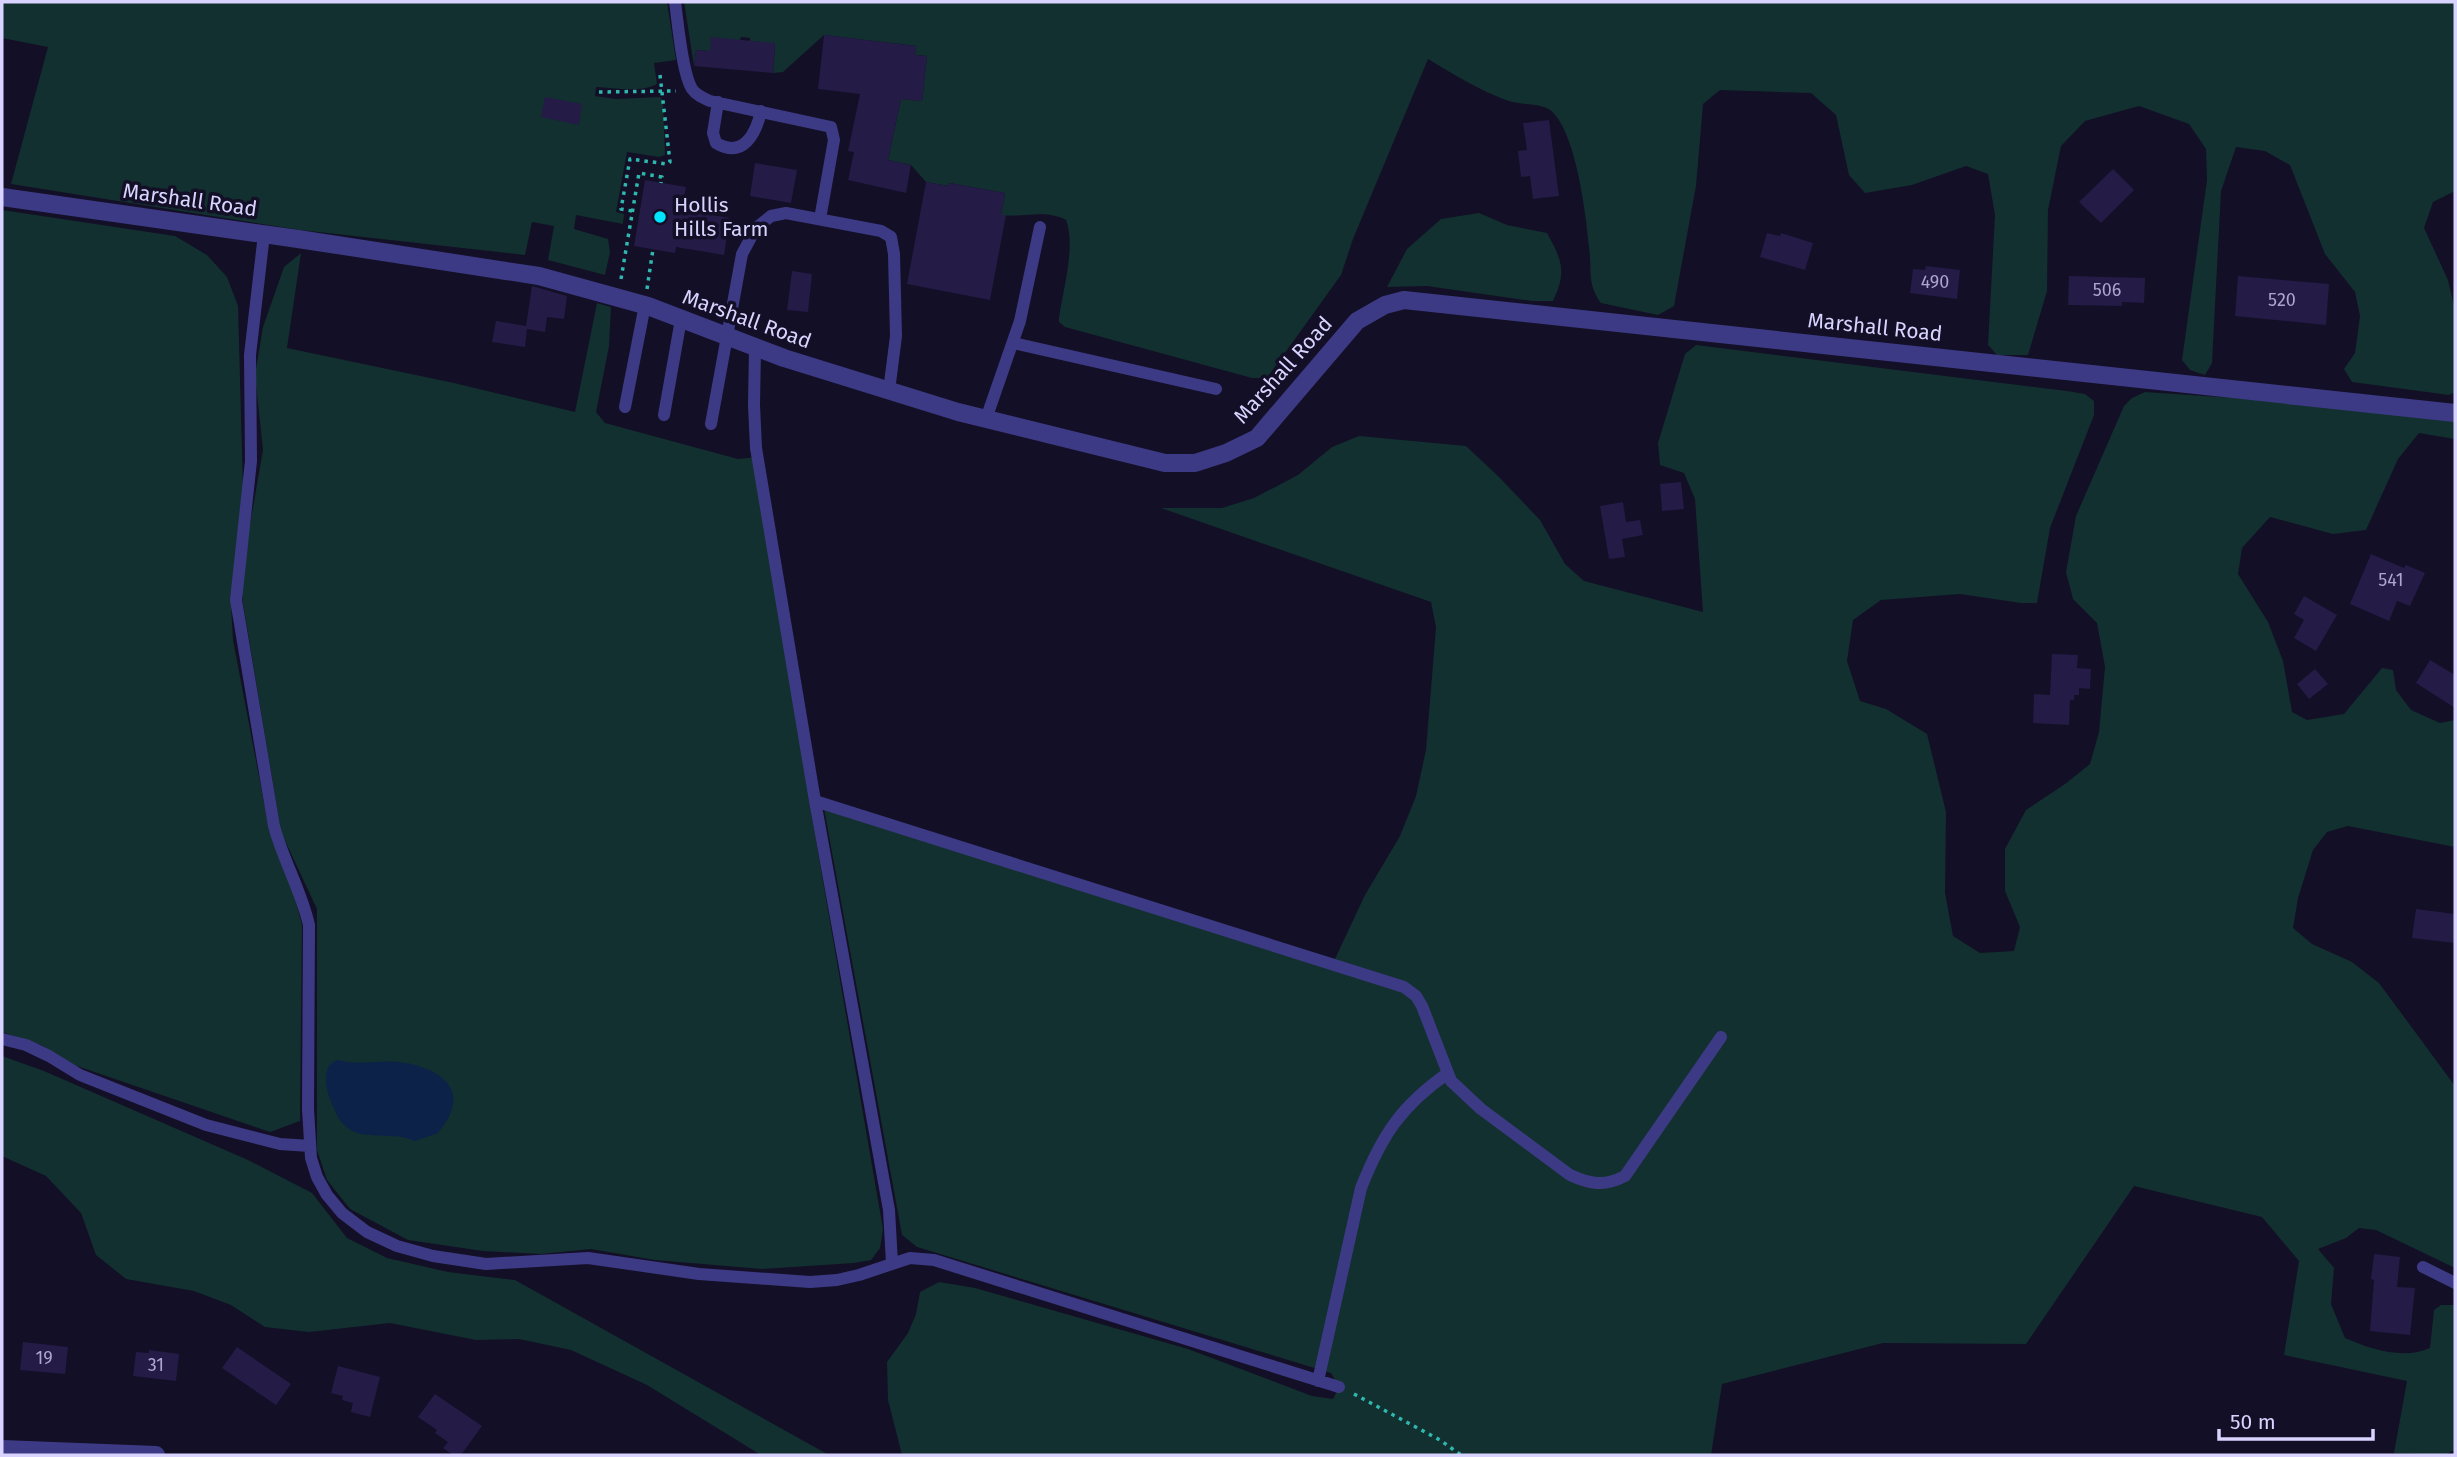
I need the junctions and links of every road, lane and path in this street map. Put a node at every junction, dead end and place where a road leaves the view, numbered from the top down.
1 (675, 2) edge
2 (660, 75) dead end
3 (692, 89) junction
4 (599, 92) dead end
5 (662, 92) junction
6 (718, 102) junction
7 (761, 111) junction
8 (662, 183) dead end
9 (2, 197) edge
10 (632, 211) junction
11 (820, 219) junction
12 (1040, 227) dead end
13 (264, 234) junction
14 (653, 249) dead end
15 (618, 297) junction
16 (645, 305) junction
17 (681, 319) junction
18 (728, 337) junction
19 (1013, 343) junction
20 (755, 348) junction
21 (1216, 389) dead end
22 (889, 391) junction
23 (625, 407) dead end
24 (2455, 413) edge
25 (664, 415) dead end
26 (986, 419) junction
27 (711, 424) dead end
28 (815, 801) junction
29 (1721, 1037) dead end
30 (2, 1039) edge
31 (1448, 1073) junction
32 (310, 1146) junction
33 (892, 1263) junction
34 (2423, 1268) dead end
35 (2455, 1283) edge
36 (1318, 1381) junction
37 (1339, 1387) joint
38 (2, 1449) edge
39 (156, 1455) edge
40 (1461, 1455) edge

1 - 3 lane
2 - 5 path
3 - 5 path
3 - 6 lane
4 - 5 path
5 - 10 path
6 - 7 lane
6 - 7 lane
7 - 11 lane
8 - 10 path
9 - 13 street, Marshall Road
10 - 15 path
11 - 18 lane
11 - 22 lane
12 - 19 lane
13 - 15 street, Marshall Road
13 - 32 lane
14 - 16 path
15 - 16 street, Marshall Road
16 - 17 street, Marshall Road
16 - 23 lane
17 - 18 street, Marshall Road
17 - 25 lane
18 - 20 street, Marshall Road
18 - 27 lane
19 - 21 lane
19 - 26 lane
20 - 22 street, Marshall Road
20 - 28 lane
22 - 26 street, Marshall Road
24 - 26 street, Marshall Road
28 - 31 lane
28 - 33 lane
29 - 31 lane
30 - 32 lane
31 - 36 lane
32 - 33 lane
33 - 36 lane
34 - 35 lane
36 - 37 lane
37 - 40 path
38 - 39 street

